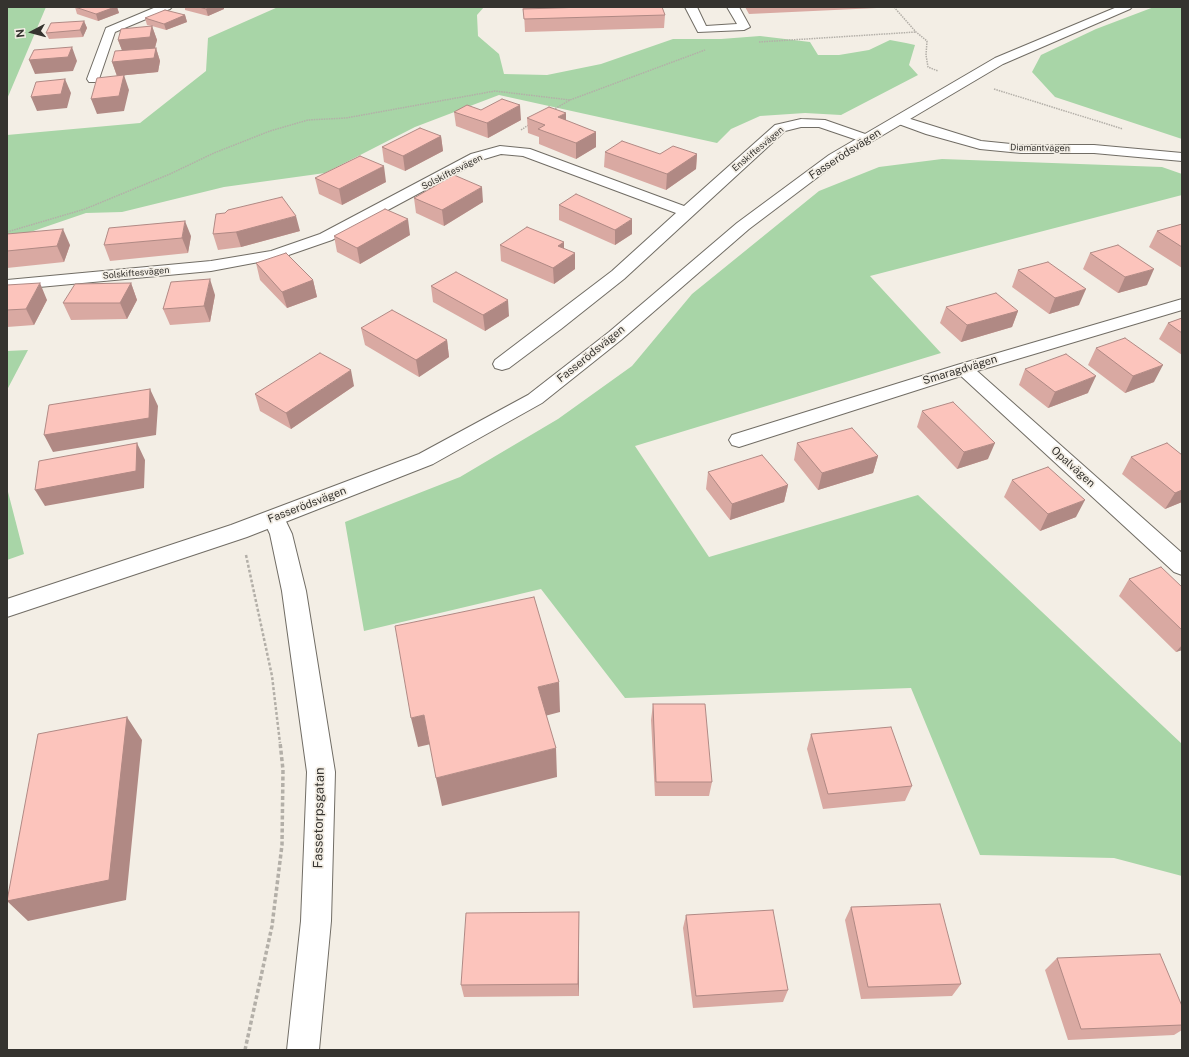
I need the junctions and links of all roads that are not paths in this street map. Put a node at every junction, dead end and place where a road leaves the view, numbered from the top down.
1 (166, 7) edge
2 (691, 7) edge
3 (733, 7) edge
4 (1126, 7) edge
5 (93, 79) dead end
6 (901, 120) junction
7 (866, 138) junction
8 (1182, 157) edge
9 (686, 212) junction
10 (7, 285) edge
11 (1182, 304) edge
12 (502, 364) dead end
13 (964, 369) junction
14 (739, 440) dead end
15 (274, 519) junction
16 (1182, 566) edge
17 (7, 608) edge
18 (303, 1050) edge

1 - 5 street
2 - 3 street
4 - 6 street, Fasserödsvägen
6 - 7 street, Fasserödsvägen
6 - 8 street, Diamantvägen
7 - 9 street, Enskiftesvägen
7 - 15 street, Fasserödsvägen
9 - 10 street, Solskiftesvägen
9 - 12 street
11 - 13 street, Smaragdvägen
13 - 14 street, Smaragdvägen
13 - 16 street, Opalvägen
15 - 17 street, Fasserödsvägen
15 - 18 street, Fassetorpsgatan

